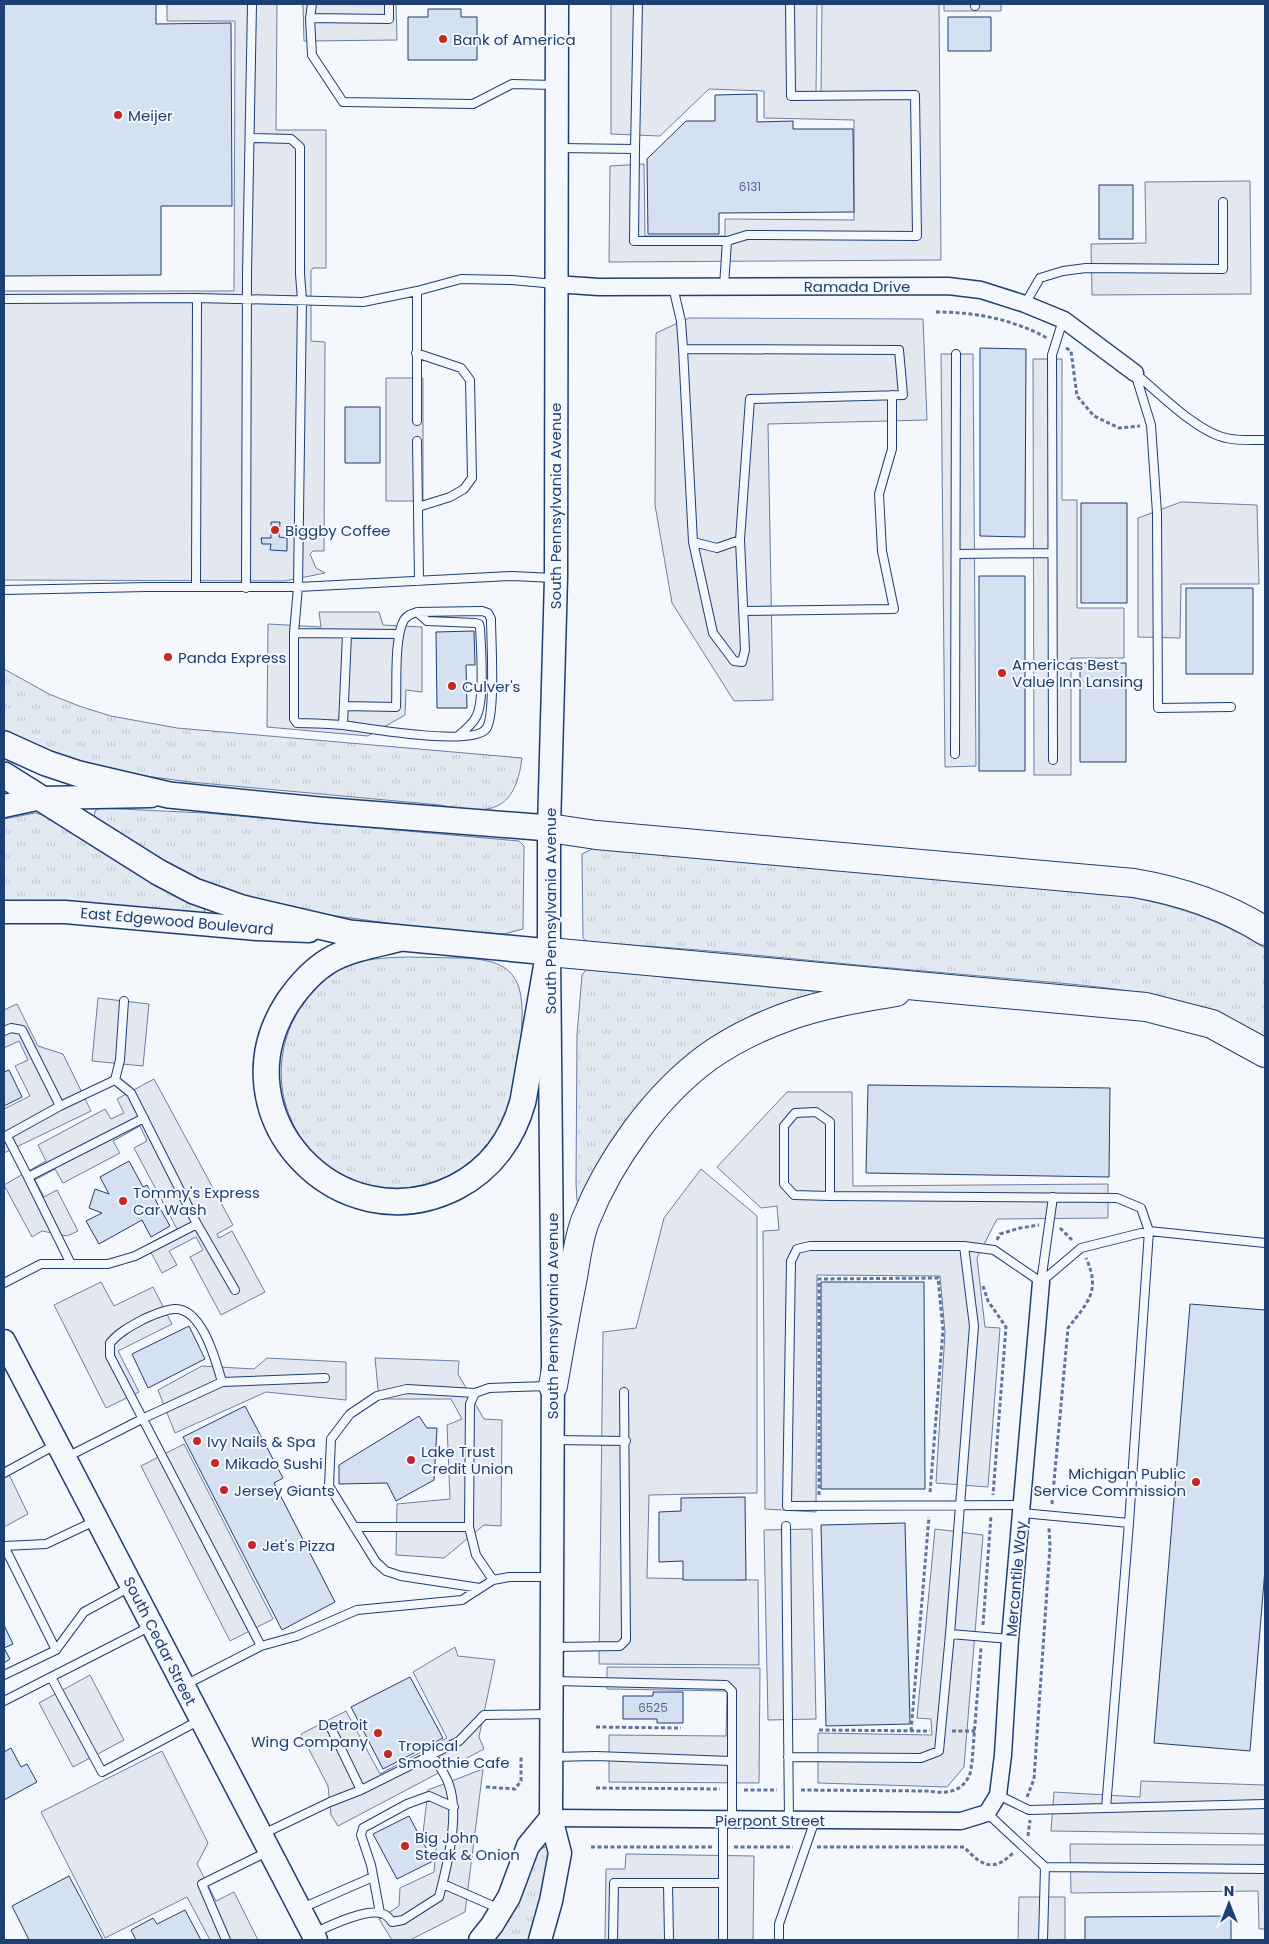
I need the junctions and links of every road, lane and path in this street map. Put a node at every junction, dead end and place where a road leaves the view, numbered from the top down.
1 (252, 4) edge
2 (312, 4) edge
3 (389, 4) edge
4 (557, 4) edge
5 (638, 4) edge
6 (790, 4) edge
7 (310, 18) junction
8 (557, 86) junction
9 (250, 138) junction
10 (557, 148) junction
11 (635, 149) junction
12 (1224, 202) dead end
13 (726, 241) junction
14 (555, 284) junction
15 (724, 286) junction
16 (673, 287) junction
17 (417, 291) junction
18 (197, 298) junction
19 (4, 299) edge
20 (248, 299) junction
21 (302, 300) junction
22 (1026, 304) junction
23 (1063, 320) junction
24 (683, 349) junction
25 (416, 353) junction
26 (956, 354) dead end
27 (1135, 373) junction
28 (892, 395) junction
29 (417, 421) dead end
30 (1265, 440) edge
31 (417, 441) dead end
32 (418, 507) junction
33 (740, 540) junction
34 (693, 542) junction
35 (1052, 553) junction
36 (956, 554) junction
37 (556, 578) junction
38 (419, 581) junction
39 (196, 587) junction
40 (298, 587) junction
41 (246, 588) junction
42 (4, 590) edge
43 (743, 611) junction
44 (417, 612) junction
45 (294, 633) junction
46 (347, 634) junction
47 (399, 634) junction
48 (344, 706) junction
49 (1231, 707) dead end
50 (343, 725) junction
51 (458, 736) junction
52 (4, 744) edge
53 (955, 754) dead end
54 (1053, 760) dead end
55 (4, 775) edge
56 (169, 795) junction
57 (41, 798) junction
58 (4, 806) edge
59 (549, 828) junction
60 (4, 912) edge
61 (1265, 931) edge
62 (349, 933) junction
63 (402, 938) junction
64 (549, 952) junction
65 (929, 986) junction
66 (124, 1001) dead end
67 (4, 1031) edge
68 (1265, 1053) edge
69 (115, 1080) junction
70 (60, 1106) junction
71 (144, 1118) junction
72 (5, 1136) edge
73 (28, 1178) junction
74 (830, 1196) junction
75 (1053, 1197) junction
76 (198, 1224) junction
77 (1048, 1226) junction
78 (1150, 1231) junction
79 (1265, 1243) edge
80 (964, 1246) junction
81 (1081, 1248) junction
82 (991, 1250) junction
83 (71, 1264) junction
84 (981, 1280) dead end
85 (1041, 1282) junction
86 (4, 1283) edge
87 (235, 1290) dead end
88 (4, 1341) edge
89 (325, 1378) dead end
90 (222, 1382) junction
91 (553, 1386) junction
92 (624, 1392) dead end
93 (476, 1393) junction
94 (144, 1418) junction
95 (552, 1440) junction
96 (626, 1441) junction
97 (61, 1451) junction
98 (4, 1473) edge
99 (992, 1504) junction
100 (930, 1505) junction
101 (960, 1505) junction
102 (819, 1506) junction
103 (1022, 1509) junction
104 (1050, 1516) junction
105 (97, 1520) junction
106 (1130, 1523) junction
107 (786, 1526) dead end
108 (354, 1527) junction
109 (469, 1527) junction
110 (4, 1546) edge
111 (552, 1577) junction
112 (493, 1580) junction
113 (131, 1586) junction
114 (480, 1588) junction
115 (152, 1626) junction
116 (950, 1634) junction
117 (982, 1637) junction
118 (1010, 1638) junction
119 (261, 1646) junction
120 (552, 1646) junction
121 (56, 1650) junction
122 (4, 1675) edge
123 (51, 1678) junction
124 (552, 1681) junction
125 (183, 1686) junction
126 (4, 1701) edge
127 (552, 1714) junction
128 (200, 1719) junction
129 (596, 1727) dead end
130 (331, 1728) dead end
131 (681, 1728) dead end
132 (819, 1730) dead end
133 (911, 1731) junction
134 (941, 1731) junction
135 (975, 1731) junction
136 (432, 1754) junction
137 (521, 1756) dead end
138 (551, 1757) junction
139 (788, 1757) junction
140 (731, 1761) junction
141 (486, 1787) dead end
142 (596, 1788) dead end
143 (361, 1790) junction
144 (731, 1790) junction
145 (788, 1790) junction
146 (998, 1795) junction
147 (1265, 1804) edge
148 (454, 1808) junction
149 (1106, 1808) junction
150 (1029, 1810) junction
151 (987, 1813) junction
152 (551, 1818) junction
153 (727, 1819) junction
154 (789, 1820) junction
155 (815, 1820) junction
156 (265, 1843) junction
157 (1021, 1845) junction
158 (591, 1847) dead end
159 (723, 1847) junction
160 (806, 1847) junction
161 (1045, 1867) junction
162 (1265, 1870) edge
163 (374, 1877) junction
164 (668, 1883) junction
165 (723, 1883) junction
166 (443, 1884) junction
167 (299, 1909) junction
168 (502, 1910) junction
169 (380, 1913) junction
170 (314, 1937) edge
171 (226, 1940) edge
172 (480, 1940) edge
173 (540, 1940) edge
174 (612, 1940) edge
175 (669, 1940) edge
176 (723, 1940) edge
177 (779, 1940) edge
178 (1043, 1940) edge

1 - 9 lane
2 - 7 lane
3 - 7 lane
4 - 8 main road, South Pennsylvania Avenue
5 - 11 lane
6 - 13 lane
7 - 8 lane
8 - 10 main road, South Pennsylvania Avenue
9 - 20 lane
9 - 21 lane
10 - 11 lane
10 - 14 main road, South Pennsylvania Avenue
11 - 13 lane
12 - 22 lane
13 - 15 lane
14 - 16 street, Ramada Drive
14 - 17 lane
14 - 37 main road, South Pennsylvania Avenue
15 - 16 street, Ramada Drive
15 - 22 street, Ramada Drive
16 - 24 lane
17 - 21 lane
17 - 25 lane
18 - 19 lane
18 - 20 lane
18 - 39 lane
20 - 21 lane
20 - 41 lane
21 - 40 lane
22 - 23 street, Ramada Drive
23 - 27 street, Ramada Drive
23 - 35 lane
24 - 28 lane
24 - 34 lane
25 - 29 lane
25 - 32 lane
26 - 36 lane
27 - 30 lane
27 - 49 lane
28 - 33 lane
28 - 43 lane
31 - 32 lane
32 - 38 lane
33 - 34 lane
33 - 43 lane
34 - 43 lane
35 - 36 lane
35 - 54 lane
36 - 53 lane
37 - 38 lane
37 - 59 main road, South Pennsylvania Avenue
38 - 40 lane
39 - 41 lane
39 - 42 lane
40 - 41 lane
40 - 45 lane
44 - 47 lane
44 - 51 lane
44 - 51 lane
45 - 46 lane
45 - 50 lane
46 - 47 lane
46 - 48 lane
47 - 48 lane
48 - 50 lane
50 - 51 lane
52 - 56 main road
55 - 57 main road
56 - 57 main road
56 - 59 main road
57 - 58 main road
57 - 62 main road
59 - 61 highway
59 - 64 main road, South Pennsylvania Avenue
60 - 62 main road, East Edgewood Boulevard
62 - 63 main road
63 - 64 main road
63 - 64 main road
64 - 65 highway
64 - 91 main road, South Pennsylvania Avenue
65 - 68 highway
65 - 91 highway
66 - 69 lane
67 - 70 lane
69 - 70 lane
69 - 71 lane
70 - 72 lane
71 - 73 lane
71 - 76 lane
72 - 73 lane
73 - 83 lane
74 - 74 lane
74 - 75 lane
75 - 77 lane
75 - 78 lane
76 - 83 lane
76 - 87 lane
77 - 81 path
77 - 82 path
77 - 85 lane
78 - 79 lane
78 - 81 lane
78 - 106 lane
80 - 82 lane
80 - 101 lane
80 - 102 lane
81 - 85 lane
81 - 104 path
82 - 85 lane
83 - 86 lane
84 - 99 path
85 - 103 street, Mercantile Way
88 - 97 main road, South Cedar Street
89 - 90 lane
90 - 94 lane
90 - 94 lane
91 - 93 lane
91 - 95 main road, South Pennsylvania Avenue
92 - 96 lane
93 - 108 lane
93 - 109 lane
94 - 97 lane
94 - 119 lane
95 - 96 lane
95 - 111 main road, South Pennsylvania Avenue
96 - 120 lane
97 - 98 lane
97 - 105 main road, South Cedar Street
99 - 101 lane
99 - 103 lane
99 - 117 path
100 - 101 lane
100 - 102 lane
100 - 102 path
100 - 133 path
101 - 116 lane
103 - 104 lane
103 - 118 street, Mercantile Way
104 - 106 lane
104 - 150 path
105 - 110 lane
105 - 113 main road, South Cedar Street
106 - 149 lane
107 - 139 lane
108 - 109 lane
108 - 114 lane
109 - 112 lane
110 - 121 lane
111 - 112 lane
111 - 120 main road, South Pennsylvania Avenue
112 - 114 lane
113 - 115 main road, South Cedar Street
113 - 121 lane
114 - 119 lane
115 - 123 lane
115 - 125 main road, South Cedar Street
116 - 117 lane
116 - 134 lane
117 - 118 lane
117 - 135 path
118 - 146 street, Mercantile Way
119 - 125 lane
120 - 124 main road, South Pennsylvania Avenue
121 - 122 lane
123 - 126 lane
123 - 128 lane
124 - 127 main road, South Pennsylvania Avenue
124 - 140 lane
125 - 128 main road, South Cedar Street
127 - 136 lane
127 - 138 main road, South Pennsylvania Avenue
128 - 156 main road, South Cedar Street
129 - 131 path
130 - 143 lane
132 - 133 path
133 - 134 path
134 - 135 path
134 - 139 lane
135 - 145 path
136 - 143 lane
136 - 148 lane
137 - 141 path
138 - 140 lane
138 - 152 main road, South Pennsylvania Avenue
139 - 145 lane
140 - 144 lane
142 - 144 path
143 - 156 lane
144 - 145 path
144 - 153 lane
145 - 154 lane
146 - 150 lane
146 - 151 street, Mercantile Way
147 - 149 lane
148 - 163 lane
148 - 166 lane
149 - 150 lane
150 - 157 path
151 - 155 street, Pierpont Street
151 - 157 lane
152 - 153 street, Pierpont Street
152 - 168 main road
152 - 173 main road, South Pennsylvania Avenue
153 - 154 street, Pierpont Street
153 - 159 lane
154 - 155 street, Pierpont Street
155 - 160 lane
156 - 167 main road, South Cedar Street
156 - 171 lane
157 - 160 path
157 - 161 lane
158 - 159 path
159 - 160 path
159 - 165 lane
160 - 177 lane
161 - 162 lane
161 - 178 lane
163 - 167 lane
163 - 169 lane
164 - 165 lane
164 - 174 lane
164 - 175 lane
165 - 176 lane
166 - 168 lane
166 - 169 lane
167 - 170 main road, South Cedar Street
168 - 172 main road
169 - 170 lane

